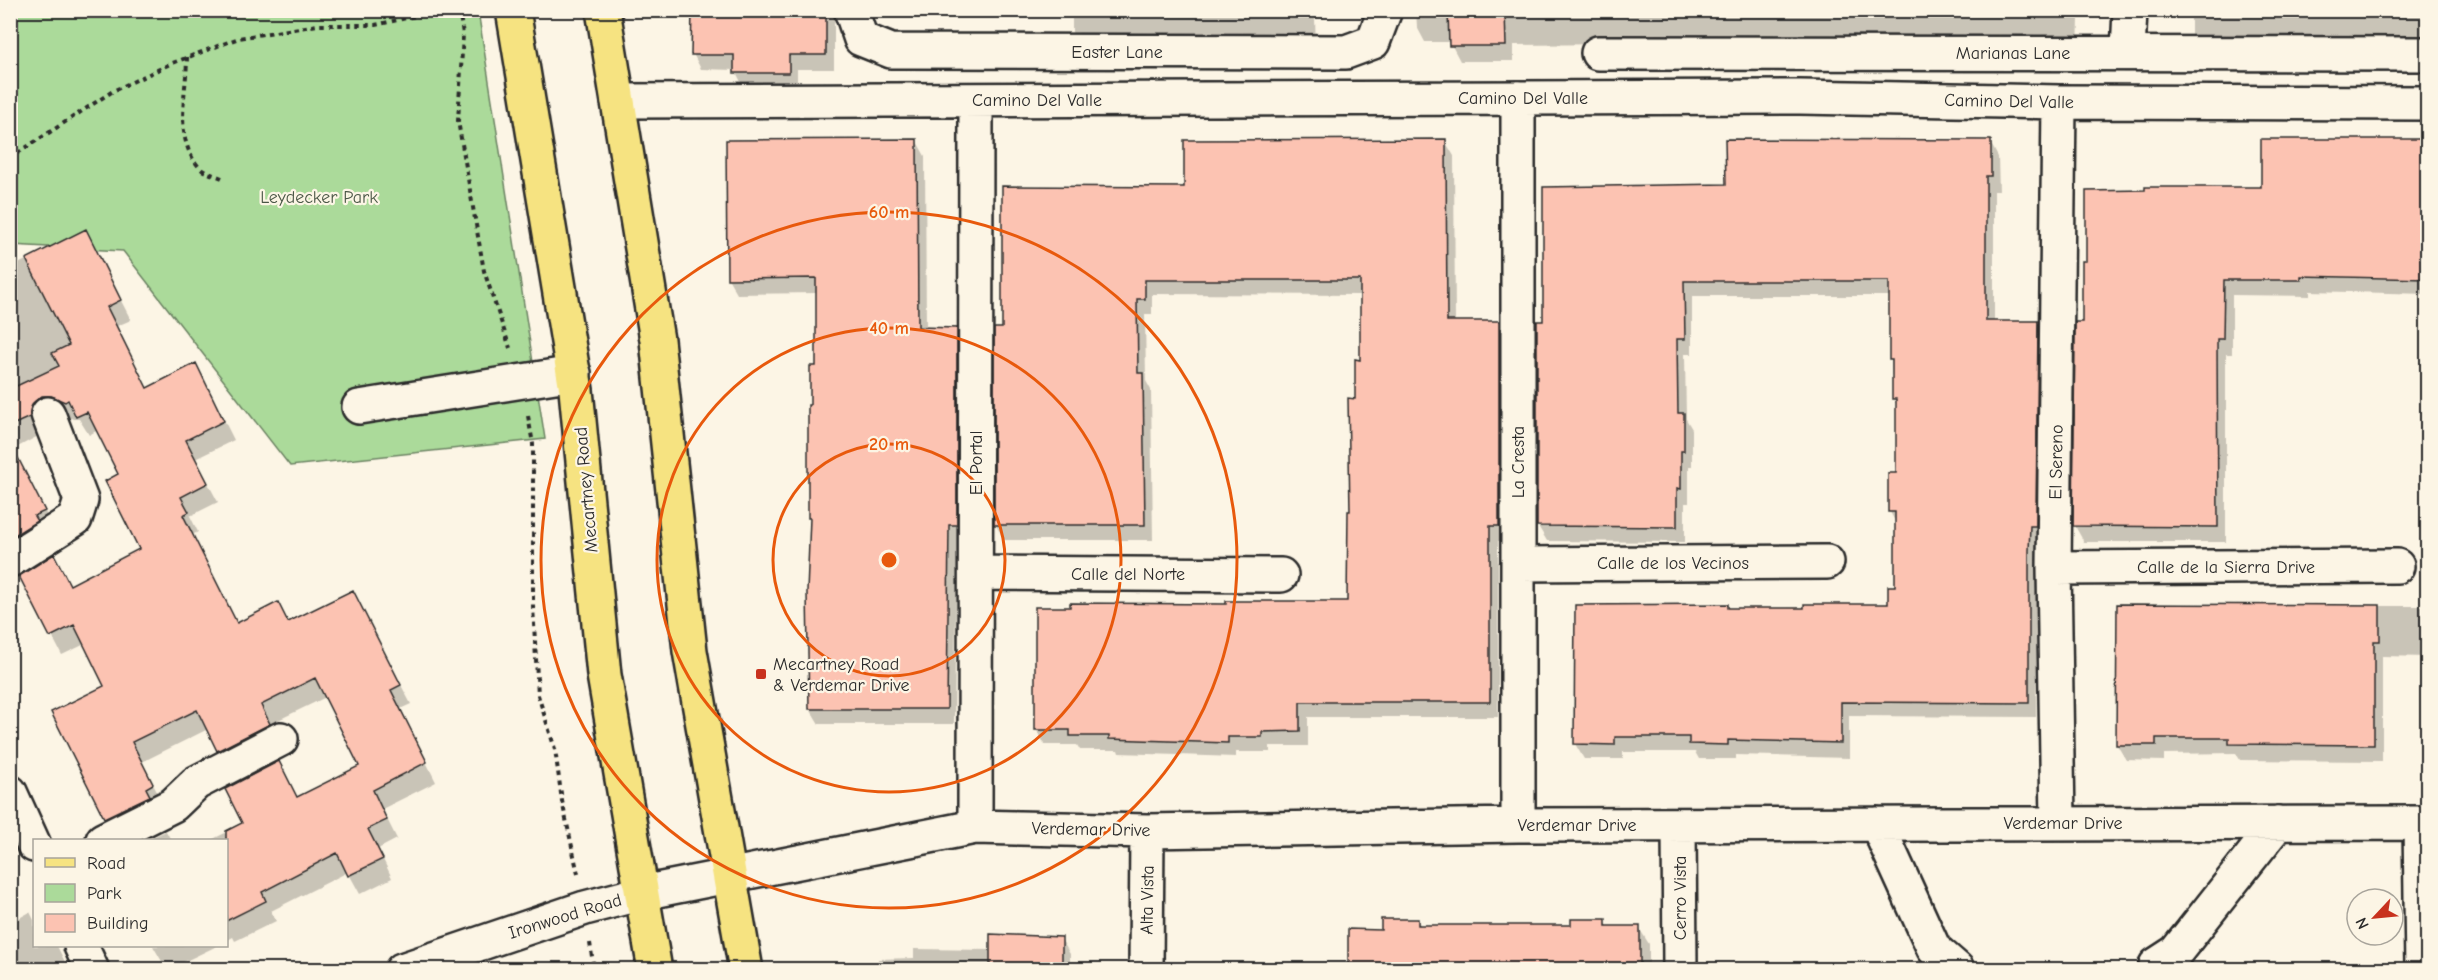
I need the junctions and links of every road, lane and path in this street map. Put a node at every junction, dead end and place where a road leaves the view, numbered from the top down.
1 (443, 10) edge
2 (459, 10) edge
3 (513, 10) edge
4 (603, 10) edge
5 (1385, 10) edge
6 (2130, 10) edge
7 (856, 25) edge
8 (1598, 53) dead end
9 (2128, 53) junction
10 (2427, 54) edge
11 (187, 57) junction
12 (1518, 98) junction
13 (976, 100) junction
14 (618, 101) junction
15 (2059, 102) junction
16 (2427, 103) edge
17 (10, 158) edge
18 (222, 178) dead end
19 (574, 373) junction
20 (522, 382) junction
21 (359, 407) dead end
22 (48, 414) dead end
23 (10, 560) edge
24 (1827, 562) dead end
25 (1518, 564) junction
26 (2397, 566) dead end
27 (2055, 568) junction
28 (976, 573) junction
29 (1281, 575) dead end
30 (280, 739) dead end
31 (10, 792) edge
32 (2058, 822) junction
33 (2278, 823) junction
34 (2424, 823) edge
35 (1877, 824) junction
36 (1518, 825) junction
37 (1679, 826) junction
38 (975, 827) junction
39 (1147, 831) junction
40 (105, 839) edge
41 (33, 843) edge
42 (731, 877) junction
43 (642, 893) junction
44 (585, 908) junction
45 (82, 947) edge
46 (2156, 965) dead end
47 (92, 969) edge
48 (402, 969) edge
49 (594, 969) edge
50 (655, 969) edge
51 (746, 969) edge
52 (1146, 969) edge
53 (1680, 969) edge
54 (1957, 969) edge
55 (2422, 969) edge

1 - 11 path
2 - 20 path
3 - 19 main road, Mecartney Road
4 - 14 main road
5 - 7 street, Easter Lane
6 - 9 street
8 - 9 street, Marianas Lane
9 - 10 street, Marianas Lane
11 - 17 path
11 - 18 path
12 - 13 street, Camino Del Valle
12 - 15 street, Camino Del Valle
12 - 25 street, La Cresta
13 - 14 street, Camino Del Valle
13 - 28 street, El Portal
14 - 42 main road
15 - 16 street, Camino Del Valle
15 - 27 street, El Sereno
19 - 20 street
19 - 43 main road, Mecartney Road
20 - 21 street
20 - 44 path
22 - 23 street
24 - 25 street, Calle de los Vecinos
25 - 36 street, La Cresta
26 - 27 street, Calle de la Sierra Drive
27 - 32 street, El Sereno
28 - 29 street, Calle del Norte
28 - 38 street, El Portal
30 - 40 street
31 - 41 street
32 - 33 street, Verdemar Drive
32 - 35 street, Verdemar Drive
33 - 34 street, Verdemar Drive
33 - 46 street
34 - 55 street
35 - 37 street, Verdemar Drive
35 - 54 street
36 - 37 street, Verdemar Drive
36 - 39 street, Verdemar Drive
37 - 53 street, Cerro Vista
38 - 39 street, Verdemar Drive
38 - 42 street, Verdemar Drive
39 - 52 street, Alta Vista
42 - 43 street, Ironwood Road
42 - 51 main road
43 - 44 street, Ironwood Road
43 - 50 main road, Mecartney Road
44 - 48 street, Ironwood Road
44 - 49 path
45 - 47 street

